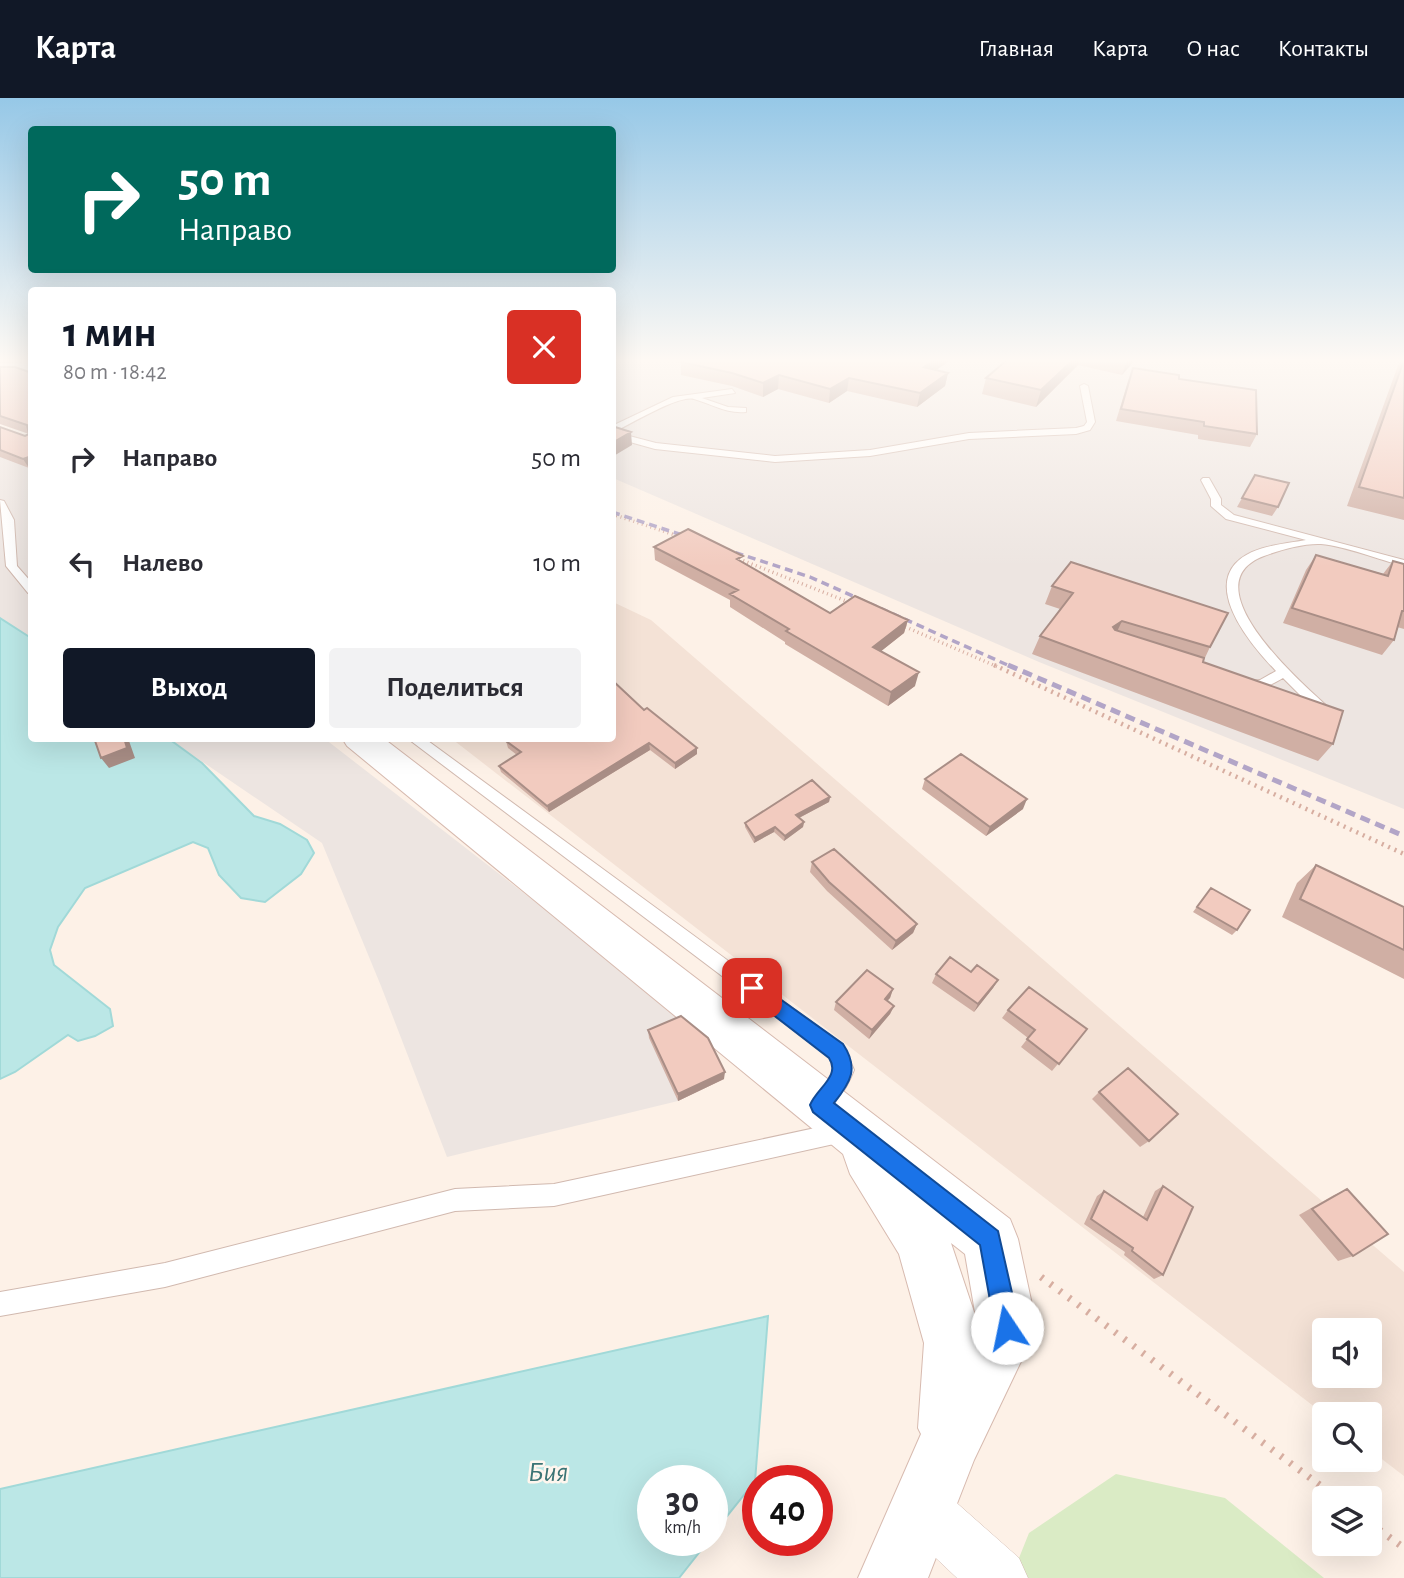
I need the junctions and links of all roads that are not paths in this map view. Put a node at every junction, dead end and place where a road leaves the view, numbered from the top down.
1 (1083, 429) edge
2 (616, 433) edge
3 (1206, 480) dead end
4 (0, 503) edge
5 (1321, 541) junction
6 (1404, 563) edge
7 (28, 586) edge
8 (1283, 672) junction
9 (1232, 684) edge
10 (1322, 710) edge
11 (364, 742) edge
12 (419, 742) edge
13 (836, 1118) junction
14 (0, 1304) edge
15 (949, 1443) junction
16 (922, 1508) junction
17 (893, 1578) edge
18 (999, 1578) edge

1 - 2 lane
3 - 5 lane
4 - 7 lane
5 - 6 lane
5 - 8 lane
8 - 9 lane
8 - 10 lane
11 - 13 street
12 - 13 lane
13 - 14 lane
13 - 15 street
13 - 15 street
15 - 16 street
16 - 17 street
16 - 18 street

